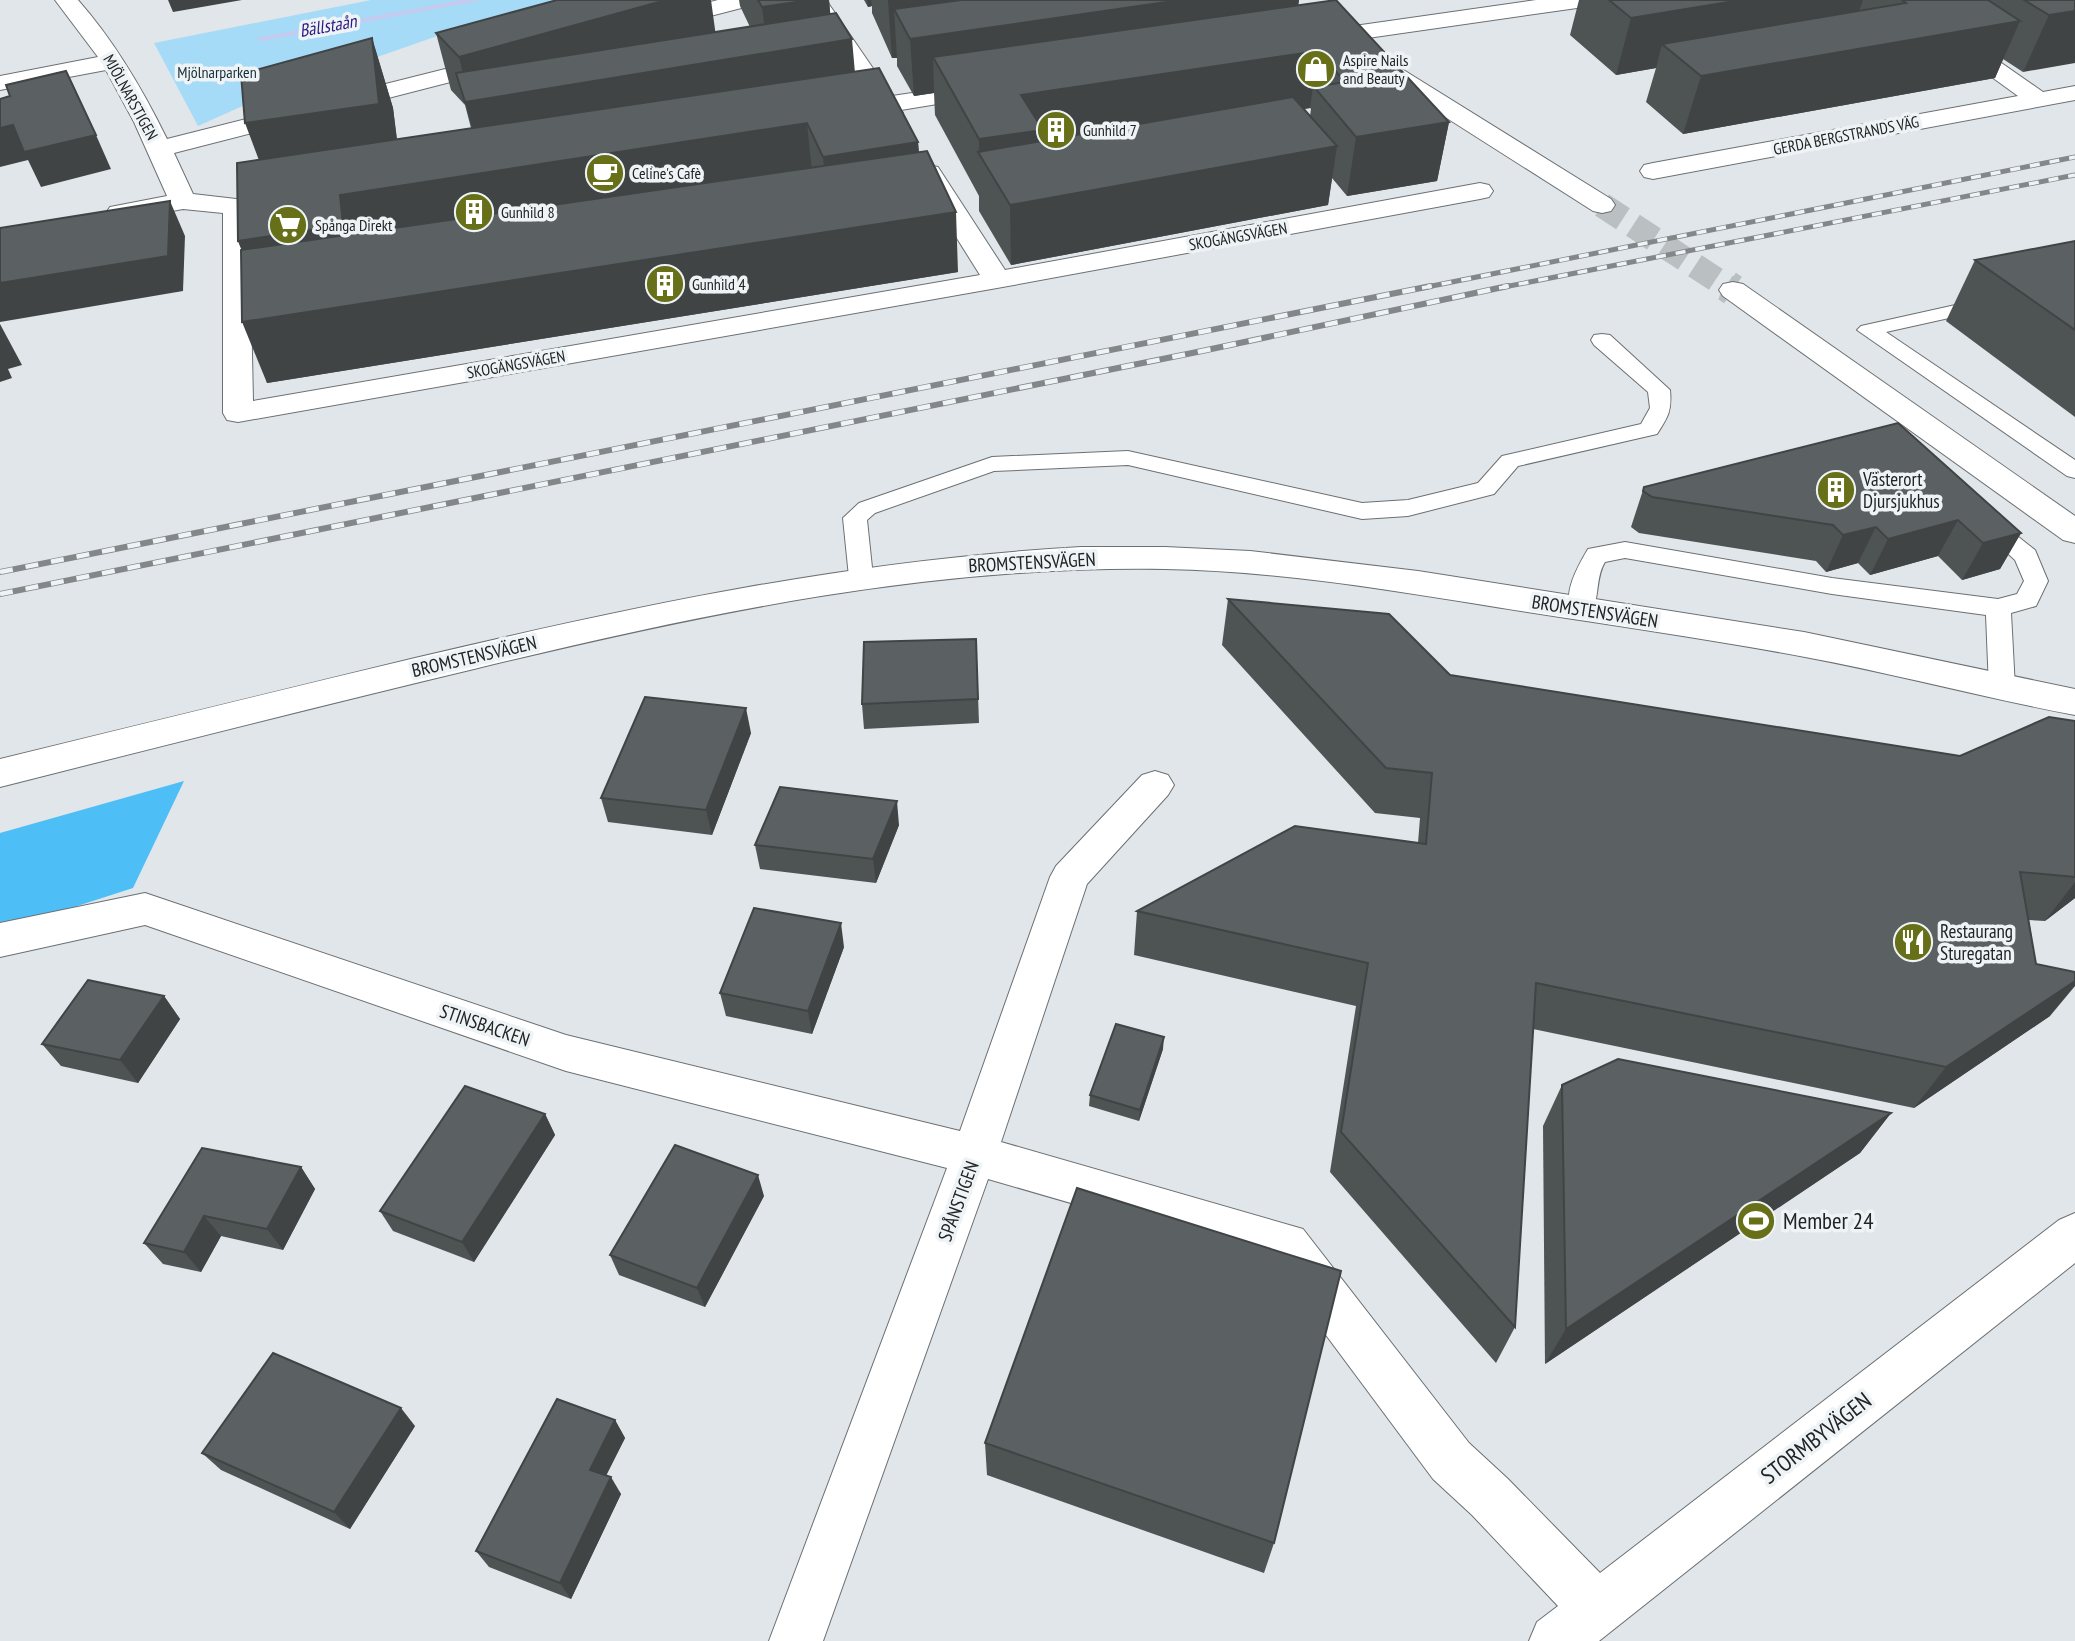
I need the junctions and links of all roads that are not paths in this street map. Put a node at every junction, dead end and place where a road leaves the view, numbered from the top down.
1 (66, 0) edge
2 (745, 0) edge
3 (815, 0) edge
4 (1584, 0) edge
5 (1896, 0) edge
6 (1312, 19) edge
7 (638, 27) edge
8 (1332, 35) junction
9 (1292, 42) edge
10 (520, 57) edge
11 (111, 62) junction
12 (0, 83) edge
13 (1008, 86) edge
14 (2075, 93) edge
15 (2039, 100) junction
16 (886, 105) junction
17 (817, 116) edge
18 (901, 129) edge
19 (160, 149) junction
20 (916, 152) edge
21 (1653, 171) dead end
22 (1480, 191) dead end
23 (315, 194) edge
24 (183, 201) junction
25 (1602, 205) tunnel mouth
26 (236, 207) junction
27 (92, 218) edge
28 (997, 280) junction
29 (1733, 290) tunnel mouth
30 (2010, 299) edge
31 (1602, 340) dead end
32 (2075, 471) edge
33 (1965, 505) edge
34 (2075, 532) edge
35 (860, 577) junction
36 (1581, 608) junction
37 (1998, 608) junction
38 (2002, 688) junction
39 (2075, 702) edge
40 (0, 773) edge
41 (1156, 785) dead end
42 (0, 940) edge
43 (974, 1155) junction
44 (2075, 1236) edge
45 (1597, 1608) junction
46 (796, 1641) edge
47 (1556, 1641) edge

1 - 11 street, MJÖLNARSTIGEN
2 - 7 street
3 - 16 street
4 - 8 street
5 - 15 street
6 - 8 street
8 - 9 street
8 - 25 street
10 - 19 street
11 - 12 street
11 - 19 street, MJÖLNARSTIGEN
13 - 16 street
14 - 15 street, GERDA BERGSTRANDS VÄG
15 - 21 street, GERDA BERGSTRANDS VÄG
16 - 17 street
16 - 18 street
19 - 24 street, MJÖLNARSTIGEN
20 - 28 street
22 - 28 street, SKOGÄNGSVÄGEN
23 - 26 street
24 - 26 street
24 - 27 street
26 - 28 street, SKOGÄNGSVÄGEN
29 - 34 street
30 - 32 lane
31 - 35 lane
33 - 37 lane
35 - 36 street, BROMSTENSVÄGEN
35 - 40 street, BROMSTENSVÄGEN
36 - 37 lane
36 - 38 street, BROMSTENSVÄGEN
37 - 38 lane
38 - 39 street, BROMSTENSVÄGEN
41 - 43 street, SPÅNSTIGEN
42 - 43 street, STINSBACKEN
43 - 45 street, STINSBACKEN
43 - 46 street, SPÅNSTIGEN
44 - 45 street, STORMBYVÄGEN
45 - 47 street, STORMBYVÄGEN

